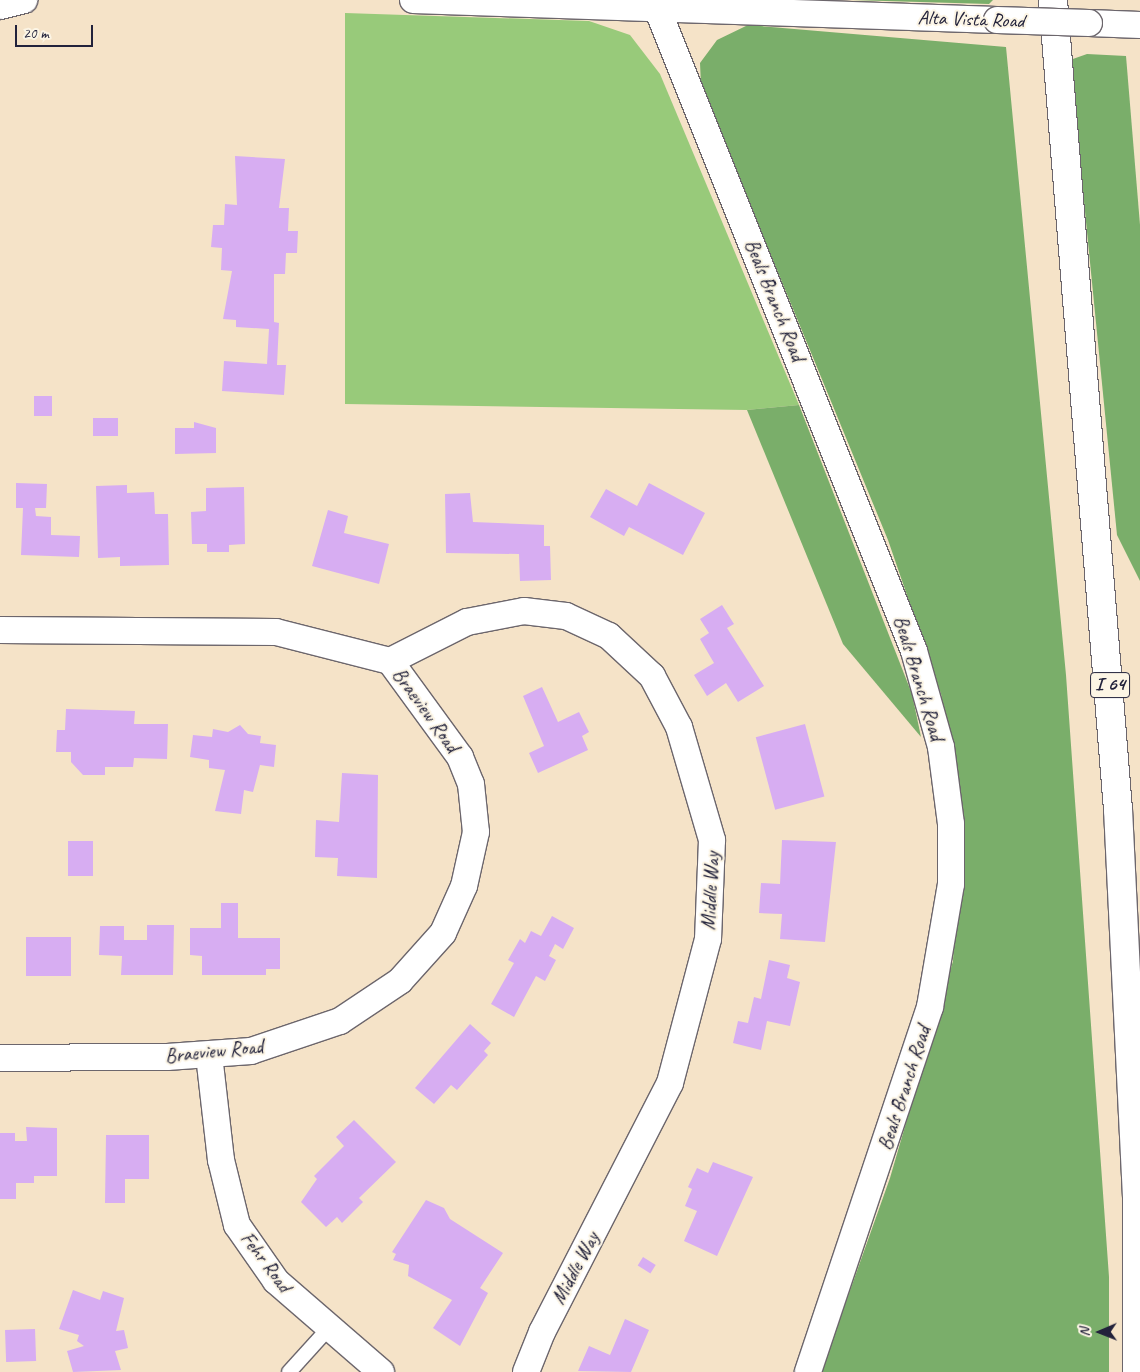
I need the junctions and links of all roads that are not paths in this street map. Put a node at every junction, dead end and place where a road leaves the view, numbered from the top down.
1 (24, 0) edge
2 (413, 0) edge
3 (1054, 0) edge
4 (447, 2) edge
5 (0, 6) edge
6 (657, 8) junction
7 (1130, 25) edge
8 (0, 630) edge
9 (390, 662) junction
10 (209, 1055) junction
11 (0, 1058) edge
12 (328, 1329) junction
13 (289, 1372) edge
14 (381, 1372) edge
15 (526, 1372) edge
16 (808, 1372) edge
17 (1137, 1372) edge

1 - 5 street
2 - 4 street, Alta Vista Road
3 - 17 highway, I 64
4 - 6 street, Alta Vista Road
6 - 7 street, Alta Vista Road, bridge
6 - 16 street, Beals Branch Road
8 - 9 street, Braeview Road
9 - 10 street, Braeview Road
9 - 15 street, Middle Way
10 - 11 street, Braeview Road
10 - 12 street, Fehr Road
12 - 13 lane
12 - 14 street, Fehr Road

